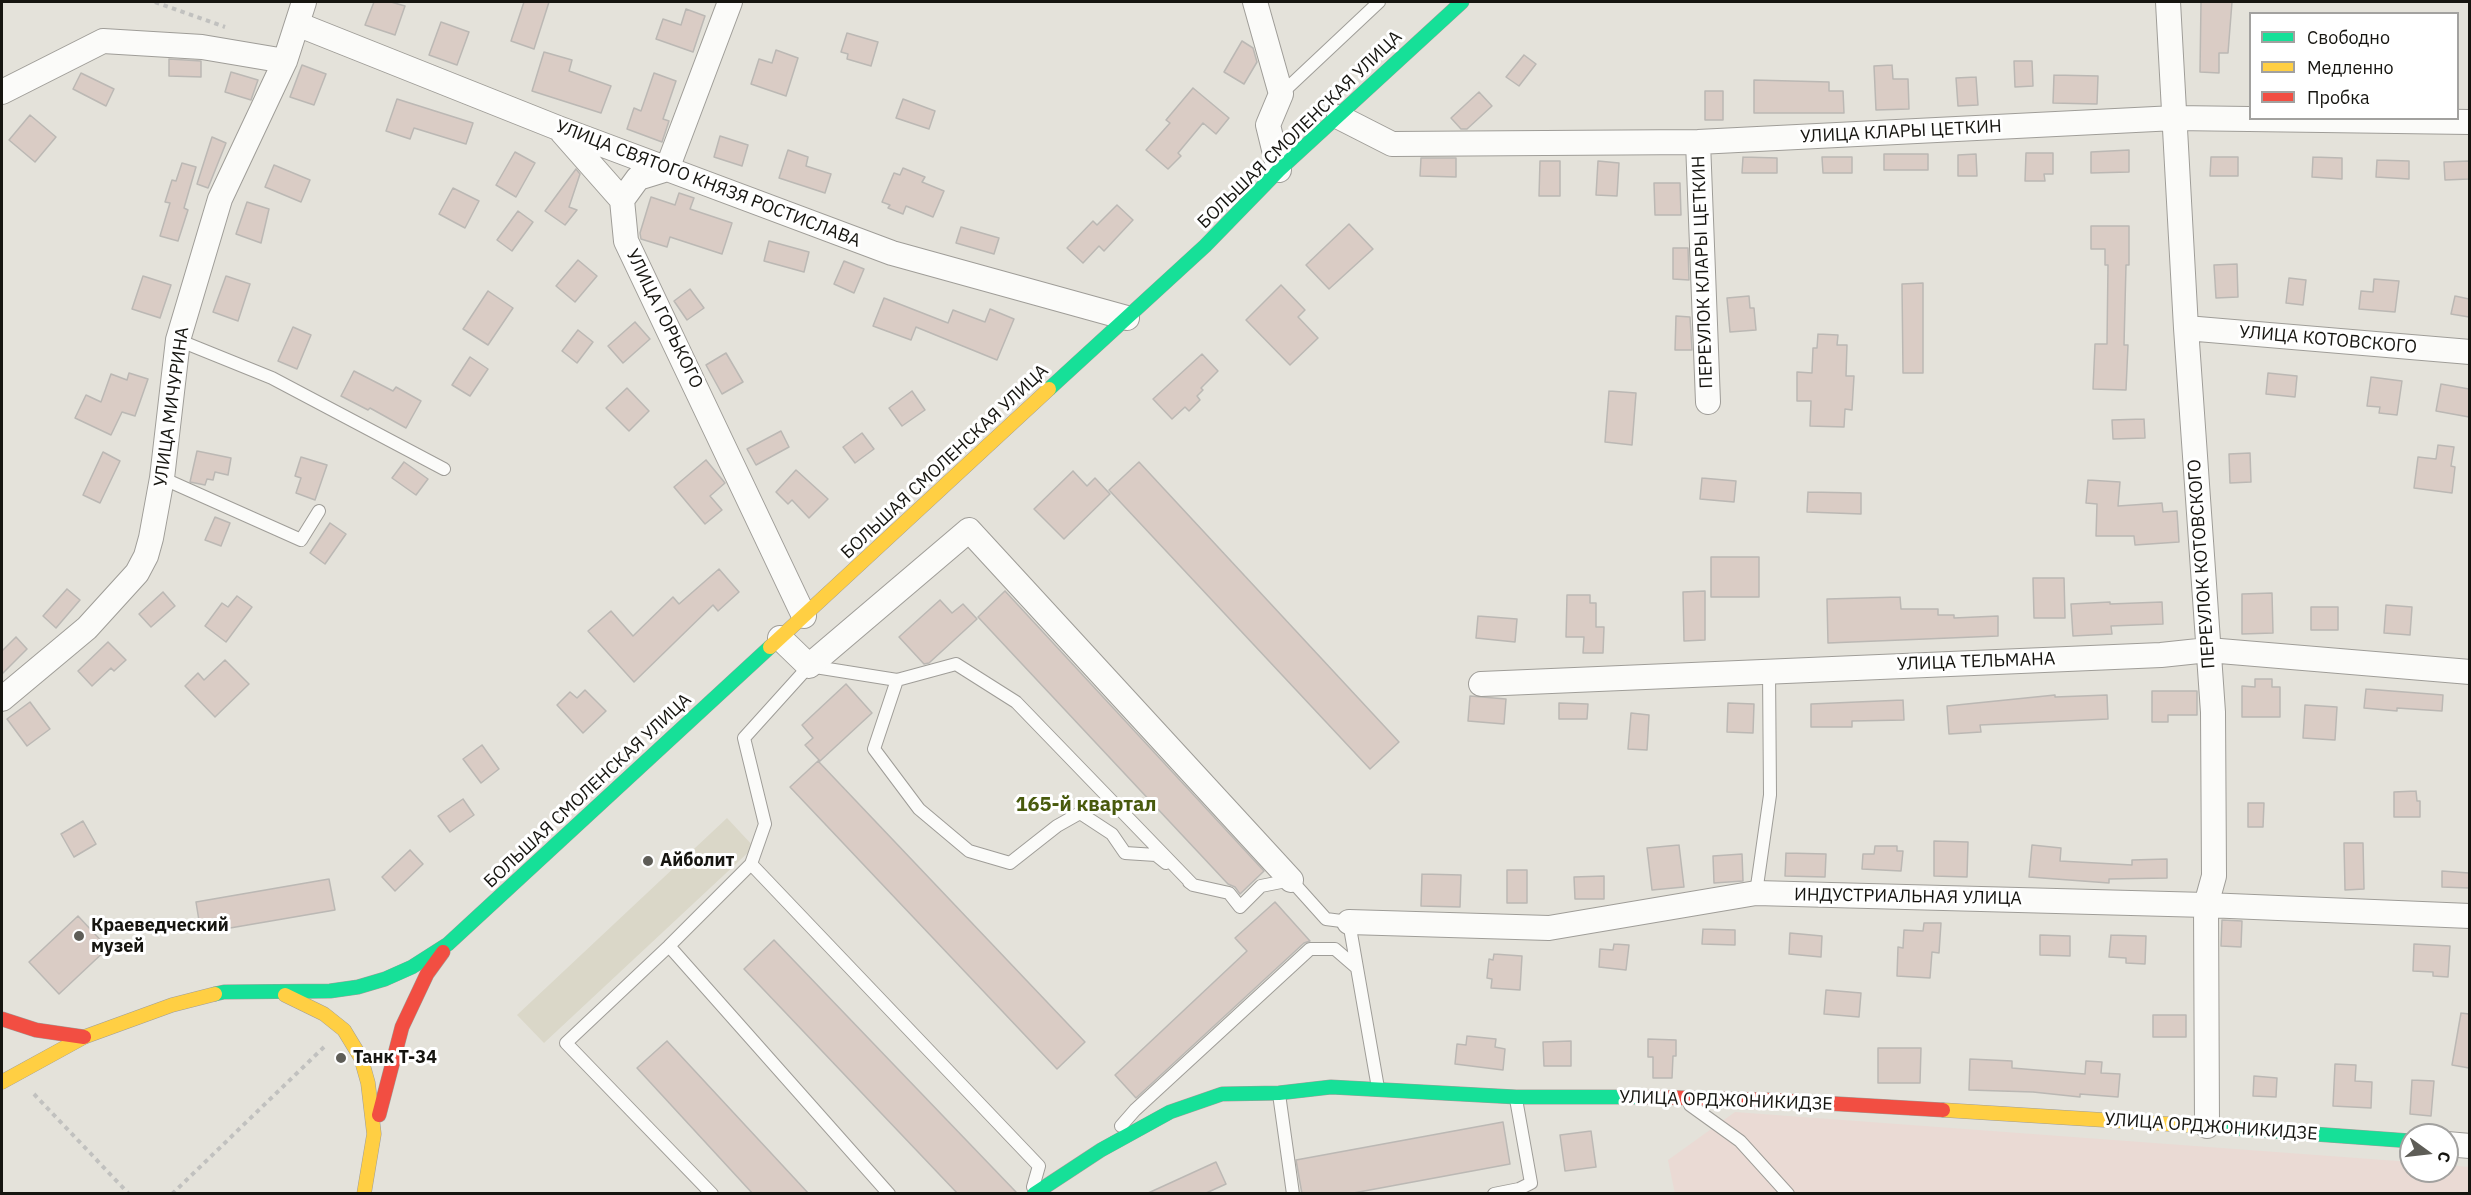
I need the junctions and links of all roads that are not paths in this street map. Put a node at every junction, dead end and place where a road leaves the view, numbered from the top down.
1 (730, 2) edge
2 (1255, 2) edge
3 (1379, 2) edge
4 (1462, 2) edge
5 (2168, 2) edge
6 (301, 13) edge
7 (285, 61) junction
8 (2, 92) edge
9 (1281, 94) junction
10 (1338, 117) junction
11 (2175, 118) junction
12 (2249, 119) edge
13 (2322, 120) edge
14 (2469, 122) edge
15 (558, 128) junction
16 (1698, 142) junction
17 (667, 169) junction
18 (1279, 170) junction
19 (622, 200) junction
20 (1126, 318) junction
21 (2186, 328) junction
22 (177, 340) junction
23 (2469, 352) edge
24 (1708, 402) dead end
25 (444, 469) dead end
26 (162, 478) junction
27 (319, 511) dead end
28 (804, 616) junction
29 (780, 638) junction
30 (2208, 650) junction
31 (809, 666) junction
32 (1769, 670) junction
33 (2469, 672) edge
34 (897, 680) junction
35 (1481, 684) dead end
36 (2, 699) edge
37 (751, 864) junction
38 (1291, 880) junction
39 (1193, 885) junction
40 (1756, 893) junction
41 (2206, 905) junction
42 (2469, 916) edge
43 (1349, 922) junction
44 (448, 944) junction
45 (669, 946) junction
46 (1357, 968) junction
47 (275, 991) junction
48 (2, 1019) edge
49 (84, 1037) junction
50 (2, 1082) edge
51 (1379, 1089) junction
52 (1279, 1093) junction
53 (1516, 1097) junction
54 (1679, 1097) junction
55 (2207, 1126) junction
56 (374, 1134) junction
57 (2399, 1141) edge
58 (1101, 1150) junction
59 (1067, 1186) edge
60 (1519, 1191) edge
61 (364, 1194) edge
62 (712, 1194) edge
63 (889, 1194) edge
64 (1032, 1194) edge
65 (1293, 1194) edge
66 (1494, 1194) edge
67 (1788, 1194) edge

1 - 17 street
2 - 9 street
3 - 9 lane
4 - 10 main road, БОЛЬШАЯ СМОЛЕНСКАЯ УЛИЦА
5 - 11 street, ПЕРЕУЛОК КОТОВСКОГО
6 - 7 street, УЛИЦА МИЧУРИНА
6 - 15 street, УЛИЦА СВЯТОГО КНЯЗЯ РОСТИСЛАВА
7 - 8 street
7 - 22 street, УЛИЦА МИЧУРИНА
9 - 18 street
10 - 16 street, УЛИЦА КЛАРЫ ЦЕТКИН
10 - 18 main road, БОЛЬШАЯ СМОЛЕНСКАЯ УЛИЦА
11 - 12 street, УЛИЦА КЛАРЫ ЦЕТКИН
11 - 16 street, УЛИЦА КЛАРЫ ЦЕТКИН
11 - 21 street, ПЕРЕУЛОК КОТОВСКОГО
13 - 14 street, УЛИЦА КЛАРЫ ЦЕТКИН
15 - 17 street, УЛИЦА СВЯТОГО КНЯЗЯ РОСТИСЛАВА
15 - 19 street
16 - 24 street, ПЕРЕУЛОК КЛАРЫ ЦЕТКИН
17 - 19 street
17 - 20 street, УЛИЦА СВЯТОГО КНЯЗЯ РОСТИСЛАВА
18 - 20 main road, БОЛЬШАЯ СМОЛЕНСКАЯ УЛИЦА
19 - 28 street, УЛИЦА ГОРЬКОГО
20 - 28 main road, БОЛЬШАЯ СМОЛЕНСКАЯ УЛИЦА
21 - 23 street, УЛИЦА КОТОВСКОГО
21 - 30 street, ПЕРЕУЛОК КОТОВСКОГО
22 - 25 lane
22 - 26 street, УЛИЦА МИЧУРИНА
26 - 27 lane
26 - 36 street, УЛИЦА МИЧУРИНА
28 - 29 main road, БОЛЬШАЯ СМОЛЕНСКАЯ УЛИЦА
29 - 31 street
29 - 44 main road, БОЛЬШАЯ СМОЛЕНСКАЯ УЛИЦА
30 - 32 street, УЛИЦА ТЕЛЬМАНА
30 - 33 street, УЛИЦА ТЕЛЬМАНА
30 - 41 street, ПЕРЕУЛОК КОТОВСКОГО
31 - 34 lane
31 - 37 lane
31 - 38 street
32 - 35 street, УЛИЦА ТЕЛЬМАНА
32 - 40 lane
34 - 39 lane
34 - 39 lane
37 - 45 lane
37 - 64 lane
38 - 39 lane
38 - 43 lane
40 - 41 street, ИНДУСТРИАЛЬНАЯ УЛИЦА
40 - 43 street, ИНДУСТРИАЛЬНАЯ УЛИЦА
41 - 42 street, ИНДУСТРИАЛЬНАЯ УЛИЦА
41 - 55 street, ПЕРЕУЛОК КОТОВСКОГО
43 - 46 lane
44 - 47 main road, БОЛЬШАЯ СМОЛЕНСКАЯ УЛИЦА
44 - 56 main road, БОЛЬШАЯ СМОЛЕНСКАЯ УЛИЦА
45 - 62 lane
45 - 63 lane
46 - 51 lane
46 - 58 lane
47 - 49 main road, БОЛЬШАЯ СМОЛЕНСКАЯ УЛИЦА
47 - 56 main road
48 - 49 main road
49 - 50 main road, БОЛЬШАЯ СМОЛЕНСКАЯ УЛИЦА
51 - 52 main road, УЛИЦА ОРДЖОНИКИДЗЕ
51 - 53 main road, УЛИЦА ОРДЖОНИКИДЗЕ
52 - 58 main road, УЛИЦА ОРДЖОНИКИДЗЕ
52 - 65 lane
53 - 54 main road, УЛИЦА ОРДЖОНИКИДЗЕ
53 - 60 lane
54 - 55 main road, УЛИЦА ОРДЖОНИКИДЗЕ
54 - 67 lane
55 - 57 main road, УЛИЦА ОРДЖОНИКИДЗЕ
56 - 61 main road
58 - 59 main road, УЛИЦА ОРДЖОНИКИДЗЕ
59 - 64 main road, УЛИЦА ОРДЖОНИКИДЗЕ
60 - 66 lane

